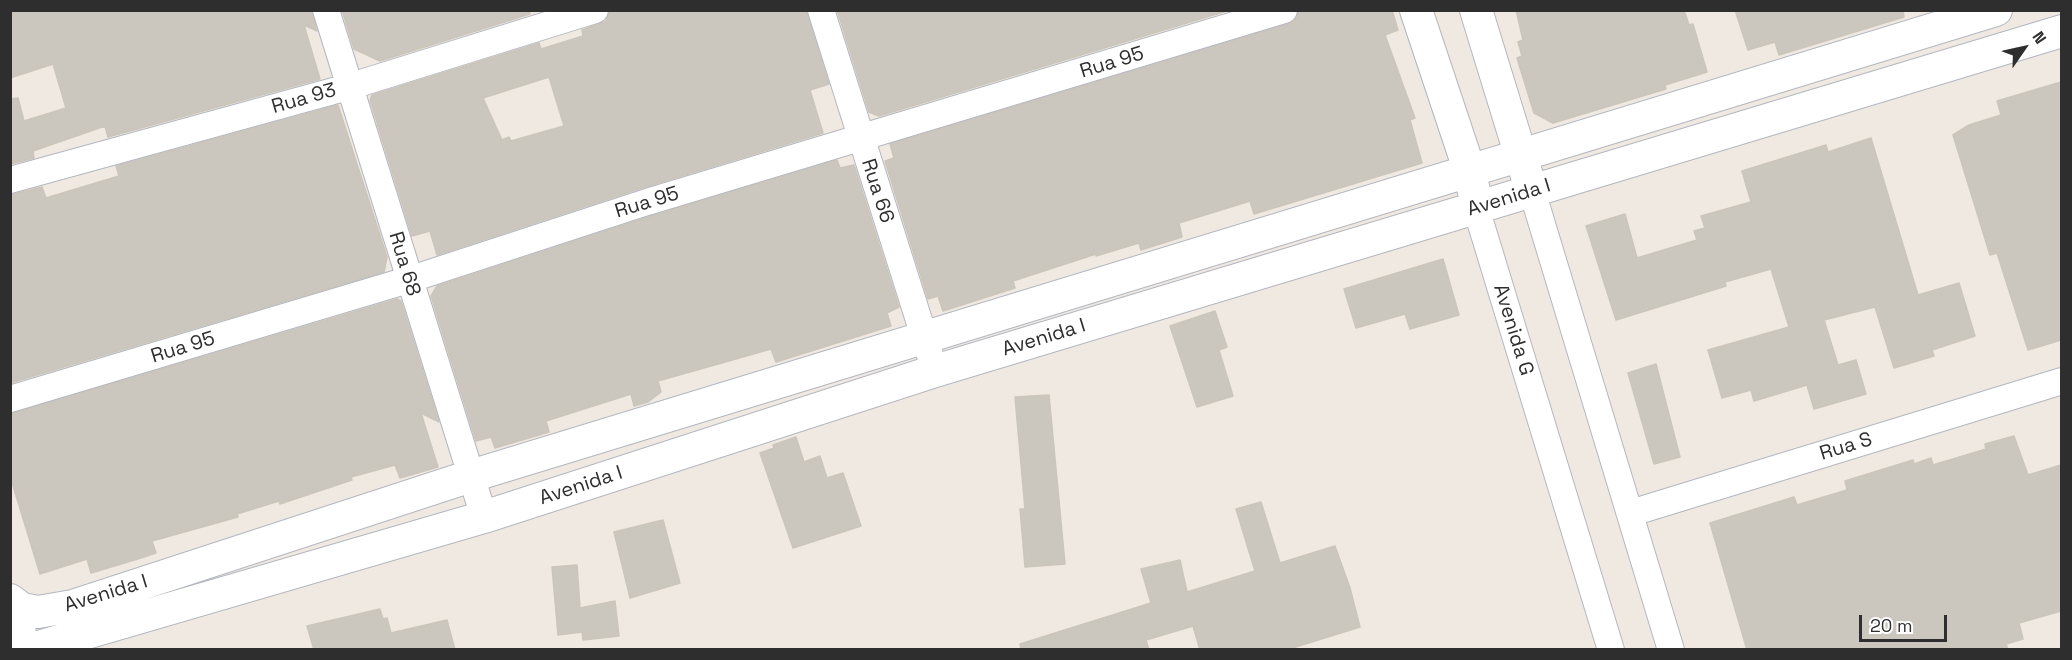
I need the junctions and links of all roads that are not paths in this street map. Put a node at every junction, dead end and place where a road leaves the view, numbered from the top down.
1 (326, 10) edge
2 (595, 10) edge
3 (821, 10) edge
4 (1284, 10) edge
5 (1416, 10) edge
6 (1476, 10) edge
7 (1996, 10) edge
8 (2061, 31) edge
9 (348, 87) junction
10 (861, 140) junction
11 (1521, 157) junction
12 (1470, 172) junction
13 (10, 180) edge
14 (1532, 191) junction
15 (1476, 208) junction
16 (408, 280) junction
17 (925, 339) junction
18 (935, 371) junction
19 (2061, 381) edge
20 (10, 399) edge
21 (471, 476) junction
22 (1630, 513) junction
23 (484, 517) junction
24 (23, 607) edge
25 (10, 640) edge
26 (23, 650) edge
27 (28, 650) edge
28 (1611, 650) edge
29 (1671, 650) edge

1 - 9 street, Rua 68
2 - 9 street, Rua 93
3 - 10 street, Rua 66
4 - 10 street, Rua 95
5 - 12 street, Avenida G
6 - 11 street
7 - 11 street, Avenida I
8 - 14 street, Avenida I
9 - 13 street, Rua 93
9 - 16 street, Rua 68
10 - 16 street, Rua 95
10 - 17 street, Rua 66
11 - 12 street, Avenida I
11 - 14 street
12 - 15 street, Avenida G
12 - 17 street, Avenida I
14 - 15 street, Avenida I
14 - 22 street
15 - 18 street, Avenida I
15 - 28 street, Avenida G
16 - 20 street, Rua 95
16 - 21 street, Rua 68
17 - 18 street, Rua 66
17 - 21 street, Avenida I
18 - 23 street, Avenida I
19 - 22 street, Rua S
21 - 23 street, Rua 68
21 - 24 street, Avenida I
22 - 29 street
23 - 27 street, Avenida I
24 - 26 street
25 - 26 street

